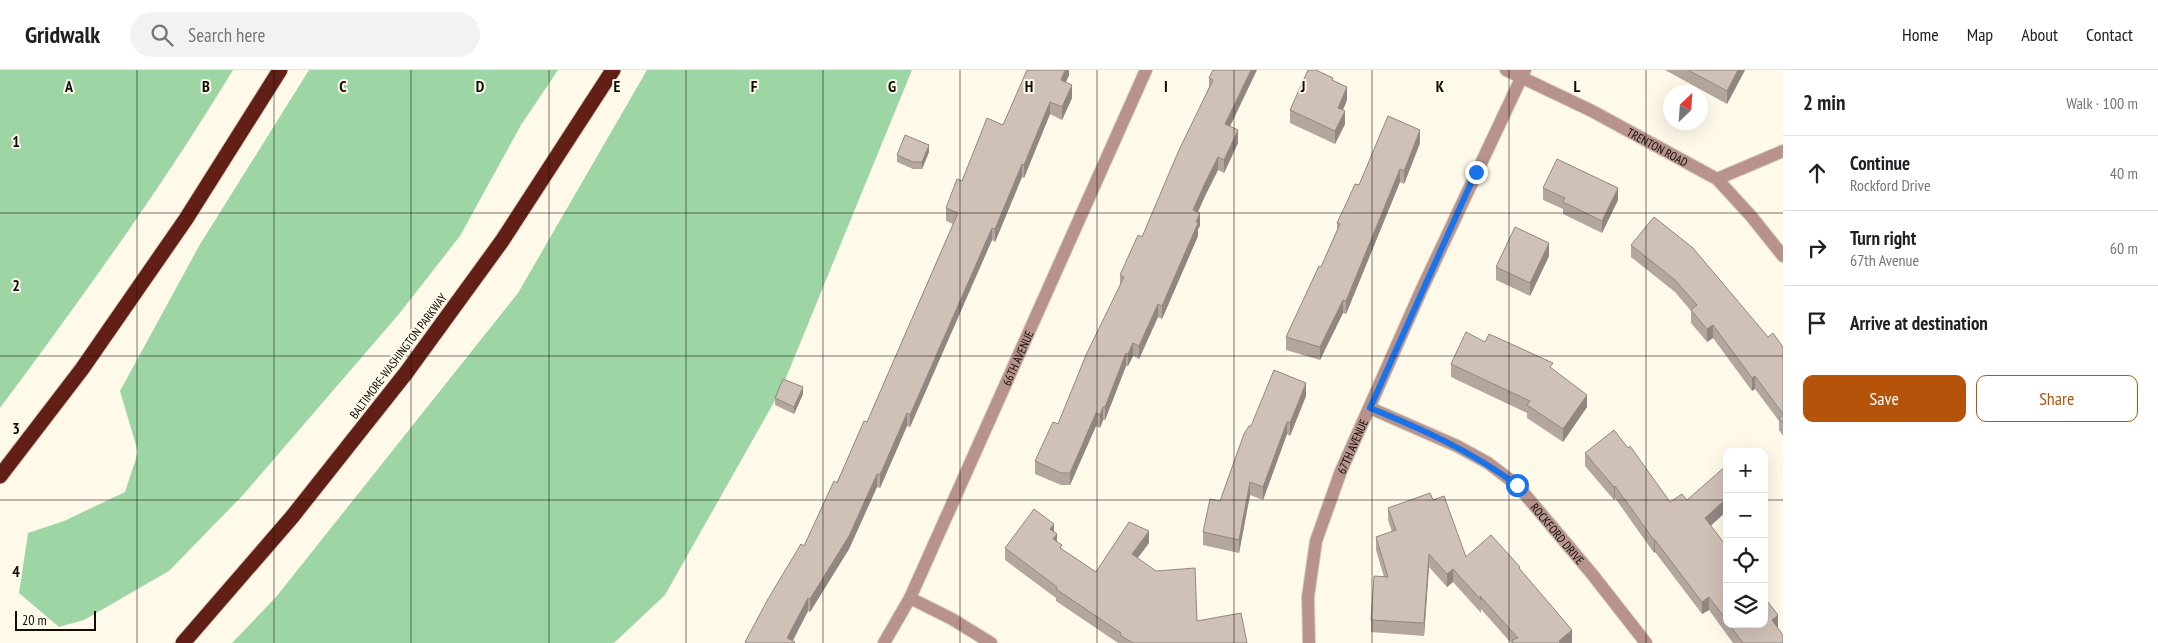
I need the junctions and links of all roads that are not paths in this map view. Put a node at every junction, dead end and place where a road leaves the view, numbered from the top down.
1 (280, 70) edge
2 (613, 70) edge
3 (1146, 70) edge
4 (1506, 70) edge
5 (1523, 74) edge
6 (1783, 151) edge
7 (1717, 179) junction
8 (1783, 256) edge
9 (1370, 408) junction
10 (0, 476) edge
11 (910, 598) junction
12 (183, 643) edge
13 (884, 643) edge
14 (991, 643) edge
15 (1309, 643) edge
16 (1646, 643) edge

1 - 10 highway
2 - 12 highway, BALTIMORE-WASHINGTON PARKWAY
3 - 11 street, 66TH AVENUE
4 - 5 street, TRENTON ROAD
5 - 7 street, TRENTON ROAD
5 - 9 street, 67TH AVENUE
6 - 7 street
7 - 8 street, TRENTON ROAD
9 - 15 street, 67TH AVENUE
9 - 16 street, ROCKFORD DRIVE
11 - 13 street, 66TH AVENUE
11 - 14 street

